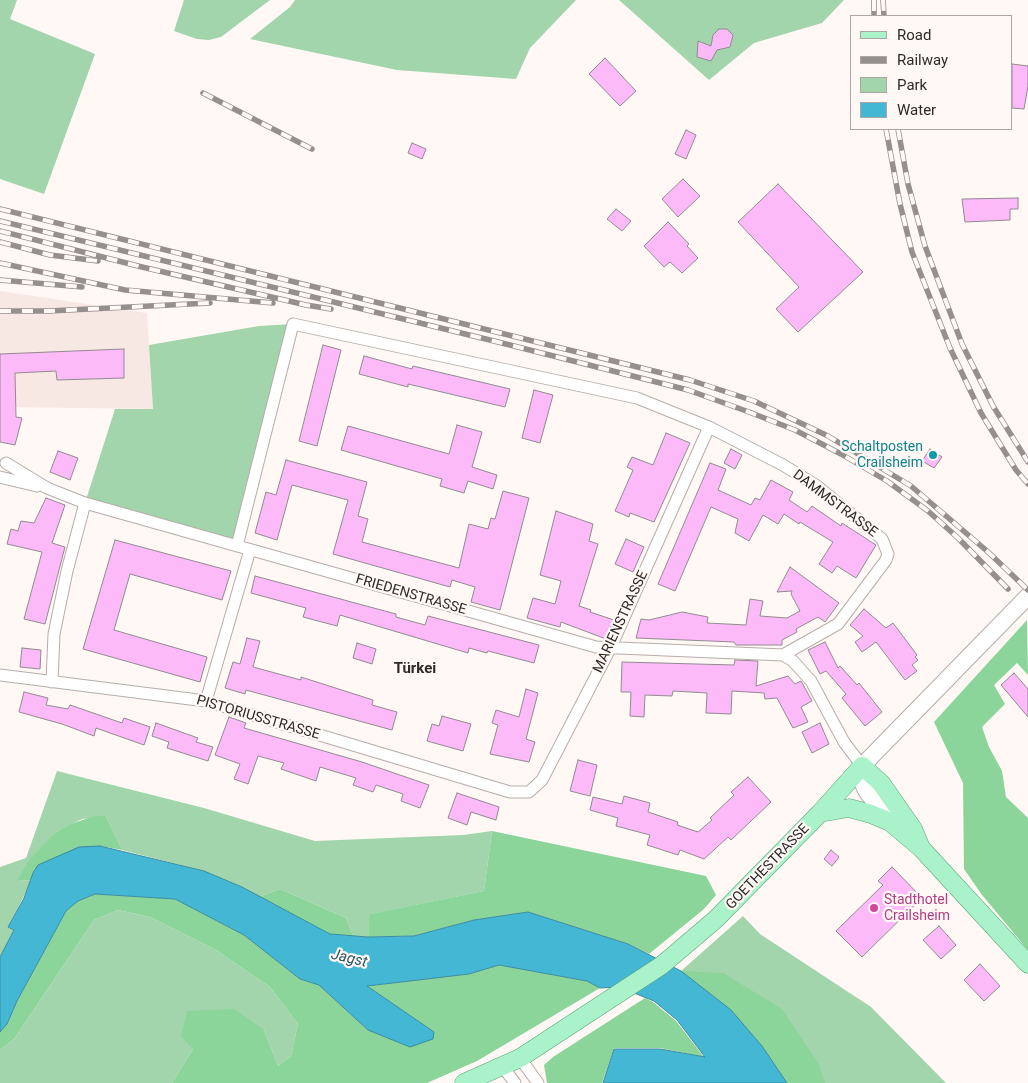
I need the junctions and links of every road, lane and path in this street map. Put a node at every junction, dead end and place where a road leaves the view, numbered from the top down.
1 (709, 428) junction
2 (6, 463) dead end
3 (0, 476) edge
4 (47, 488) junction
5 (85, 503) junction
6 (237, 546) junction
7 (250, 550) junction
8 (1028, 596) edge
9 (610, 649) junction
10 (782, 655) junction
11 (0, 675) edge
12 (52, 682) junction
13 (206, 702) junction
14 (862, 766) junction
15 (510, 792) joint
16 (820, 812) junction
17 (890, 822) junction
18 (921, 848) junction
19 (1028, 964) edge
20 (520, 1058) junction
21 (503, 1067) junction
22 (464, 1083) edge
23 (515, 1083) edge
24 (538, 1083) edge

1 - 6 street, DAMMSTRASSE
1 - 9 street, MARIENSTRASSE
1 - 10 street, DAMMSTRASSE
2 - 4 street, FRIEDENSTRASSE
3 - 4 street, FRIEDENSTRASSE
4 - 5 street, FRIEDENSTRASSE
5 - 6 street, FRIEDENSTRASSE
5 - 12 street
6 - 7 street, FRIEDENSTRASSE
7 - 9 street, FRIEDENSTRASSE
7 - 13 street
8 - 14 main road, GOETHESTRASSE
9 - 10 street, FRIEDENSTRASSE
9 - 15 street, MARIENSTRASSE
10 - 14 street
11 - 12 street, PISTORIUSSTRASSE
12 - 13 street, PISTORIUSSTRASSE
13 - 15 street, PISTORIUSSTRASSE
14 - 16 main road, GOETHESTRASSE
14 - 17 main road
14 - 18 main road
16 - 17 main road
16 - 20 main road, GOETHESTRASSE
17 - 18 main road
18 - 19 main road
20 - 21 main road, GOETHESTRASSE
20 - 24 street
21 - 22 main road, GOETHESTRASSE
21 - 23 street

